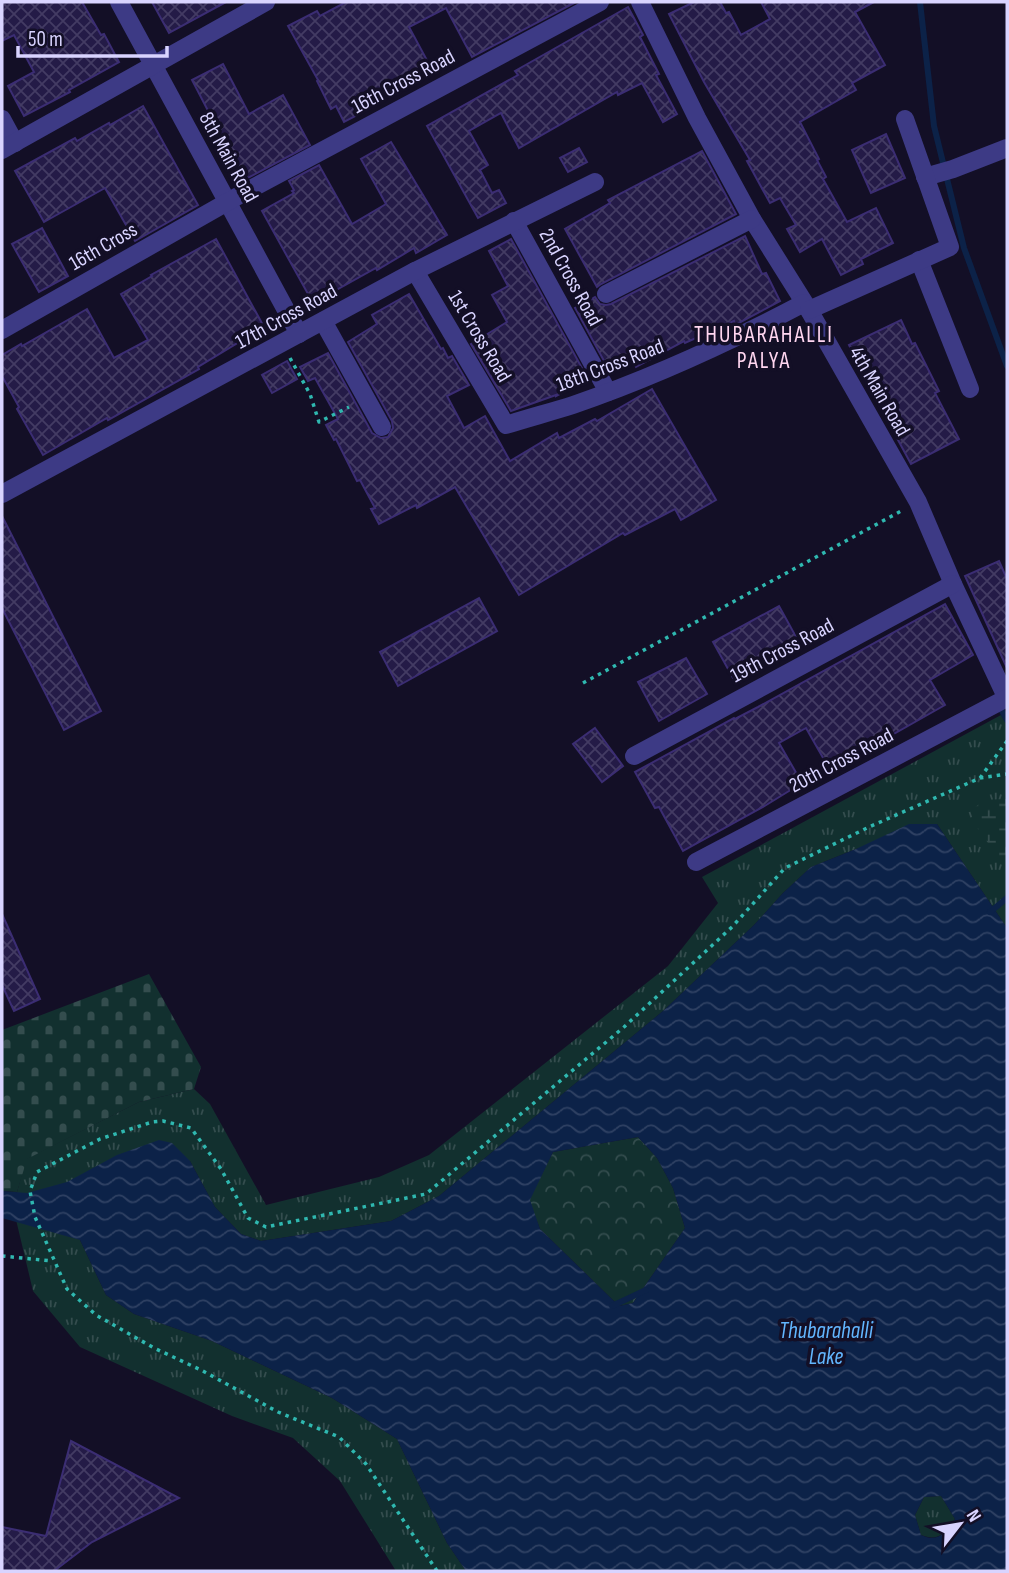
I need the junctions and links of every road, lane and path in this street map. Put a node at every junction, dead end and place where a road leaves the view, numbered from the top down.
1 (119, 2) edge
2 (266, 2) edge
3 (600, 2) edge
4 (640, 2) edge
5 (153, 65) junction
6 (2, 119) edge
7 (905, 119) dead end
8 (8, 146) edge
9 (1007, 148) edge
10 (939, 173) junction
11 (595, 181) dead end
12 (228, 201) junction
13 (752, 219) junction
14 (514, 221) junction
15 (919, 260) junction
16 (415, 271) junction
17 (606, 294) dead end
18 (806, 307) junction
19 (323, 321) junction
20 (2, 330) edge
21 (299, 334) junction
22 (283, 344) junction
23 (970, 390) dead end
24 (608, 391) junction
25 (366, 398) junction
26 (506, 425) joint
27 (382, 427) dead end
28 (2, 494) edge
29 (918, 502) junction
30 (953, 584) junction
31 (583, 682) dead end
32 (1007, 698) edge
33 (1007, 741) edge
34 (634, 756) dead end
35 (1007, 774) edge
36 (980, 778) junction
37 (696, 862) dead end
38 (2, 1255) edge
39 (53, 1261) junction
40 (437, 1571) edge

1 - 5 street, 8th Main Road
2 - 5 street
3 - 12 street, 16th Cross Road
4 - 13 street, 4th Main Road
5 - 8 street
5 - 12 street, 8th Main Road
6 - 8 street
7 - 10 street
9 - 10 street
10 - 15 street, 18th Cross Road
11 - 14 street, 17th Cross Road
12 - 20 street, 16th Cross
12 - 21 street, 8th Main Road
13 - 17 street
13 - 18 street, 4th Main Road
14 - 16 street, 17th Cross Road
14 - 24 street, 2nd Cross Road
15 - 18 street, 18th Cross Road
15 - 23 street
16 - 19 street, 17th Cross Road
16 - 26 street, 1st Cross Road
18 - 24 street, 18th Cross Road
18 - 29 street, 4th Main Road
19 - 21 street, 17th Cross Road
19 - 25 street
21 - 22 street, 17th Cross Road
22 - 25 path
22 - 28 street, 17th Cross Road
24 - 26 street, 18th Cross Road
25 - 27 street
29 - 30 street, 4th Main Road
29 - 31 path
30 - 32 street, 4th Main Road
30 - 34 street, 19th Cross Road
32 - 37 street, 20th Cross Road
33 - 36 path
35 - 36 path
36 - 39 path
38 - 39 path
39 - 40 path

